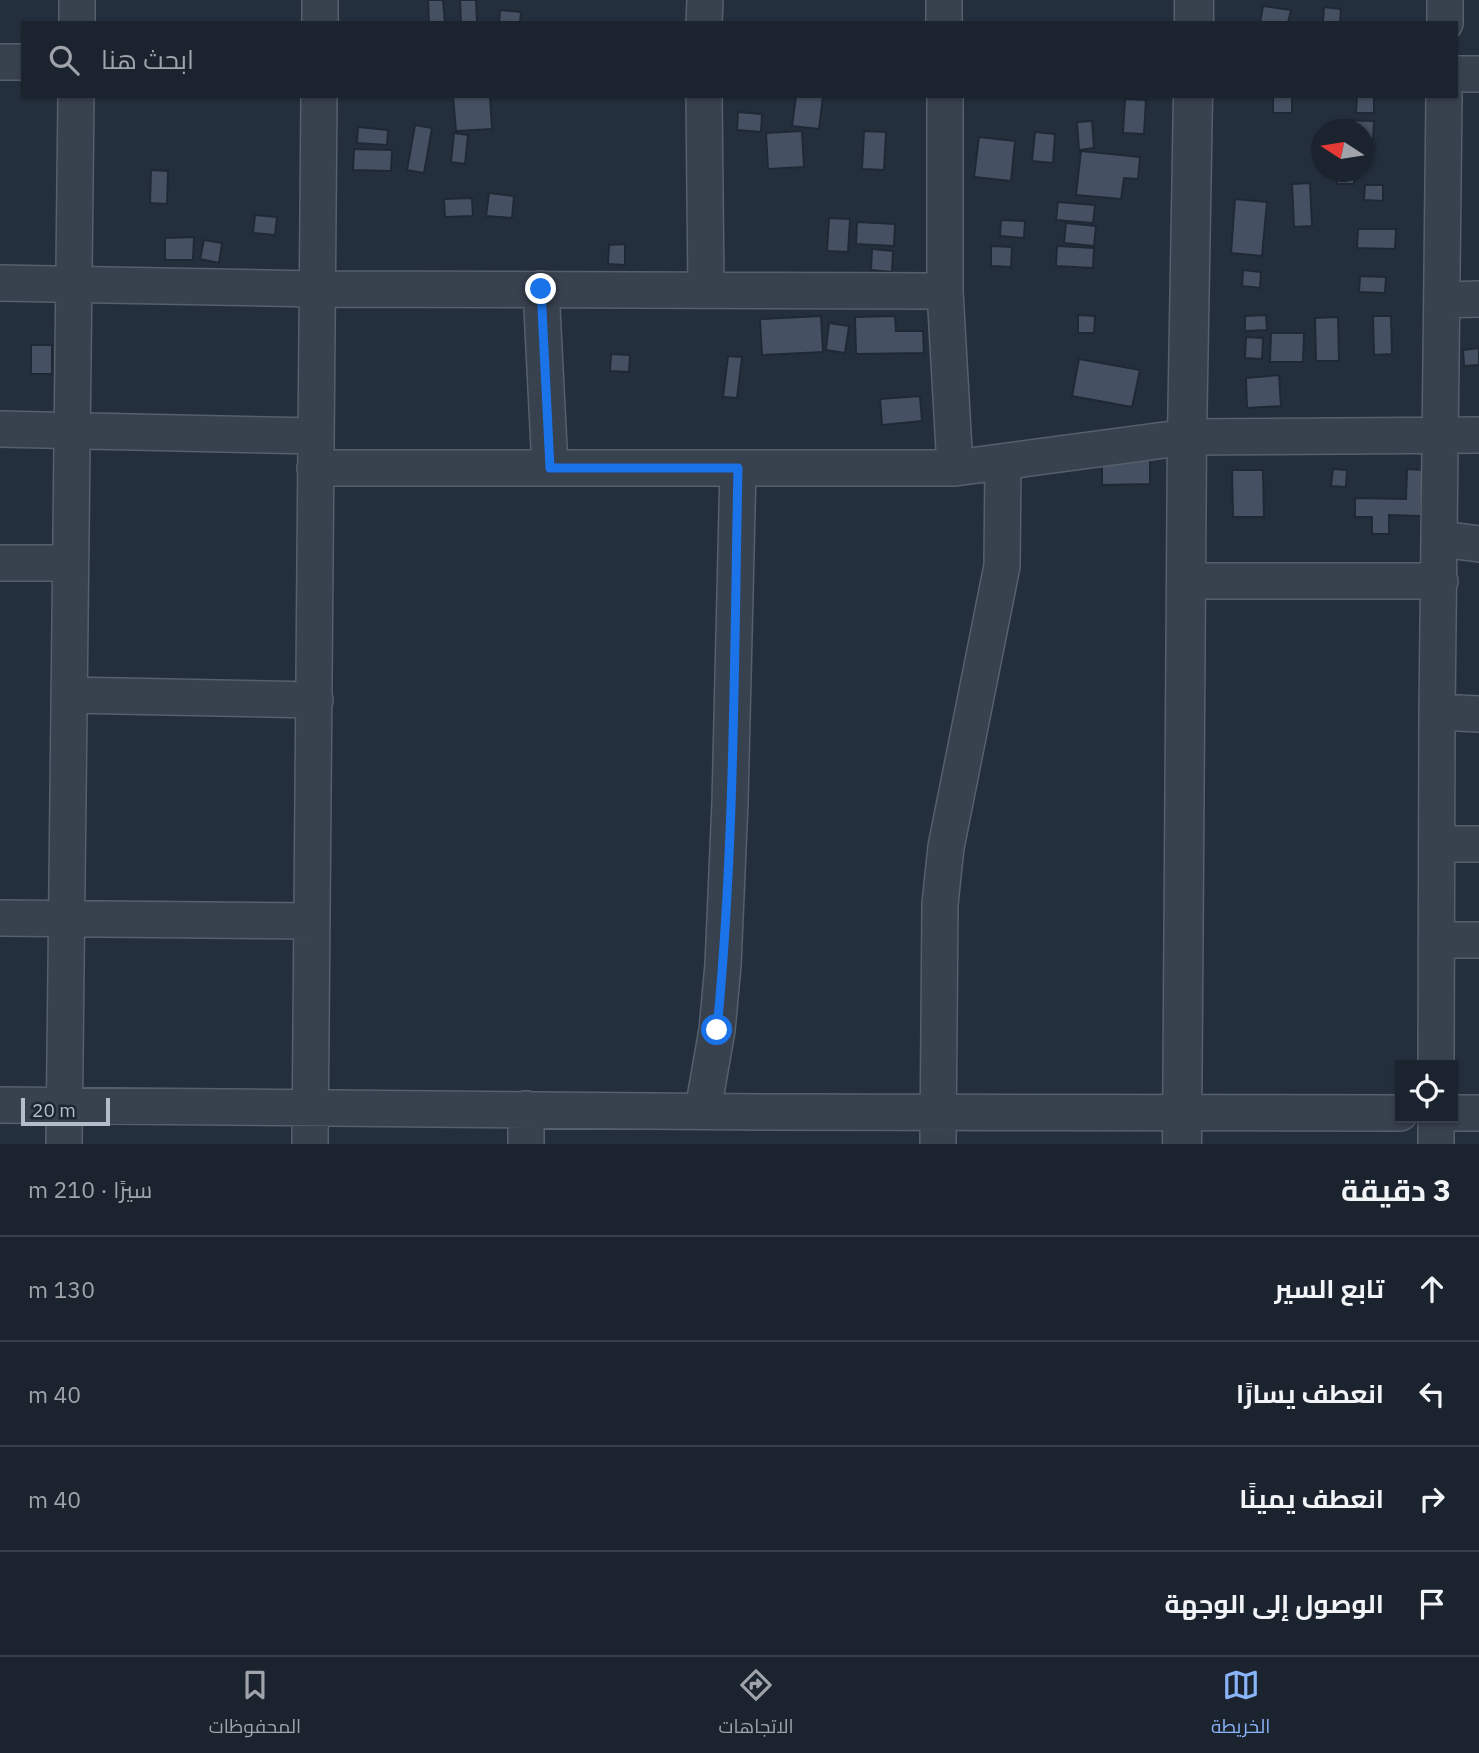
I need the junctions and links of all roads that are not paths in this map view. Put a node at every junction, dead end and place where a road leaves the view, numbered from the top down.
1 (78, 0) edge
2 (320, 0) edge
3 (705, 0) edge
4 (944, 0) edge
5 (1194, 0) edge
6 (1446, 0) edge
7 (77, 21) edge
8 (320, 21) edge
9 (704, 21) edge
10 (944, 21) edge
11 (1194, 21) edge
12 (1445, 21) edge
13 (0, 62) edge
14 (21, 62) edge
15 (1458, 74) edge
16 (1479, 74) edge
17 (76, 98) edge
18 (319, 98) edge
19 (704, 98) edge
20 (945, 98) edge
21 (1193, 98) edge
22 (1444, 98) edge
23 (0, 283) edge
24 (74, 285) junction
25 (316, 289) junction
26 (541, 289) junction
27 (705, 290) junction
28 (945, 291) junction
29 (1479, 299) edge
30 (1443, 300) junction
31 (0, 429) edge
32 (72, 431) junction
33 (1442, 435) junction
34 (1479, 435) edge
35 (1187, 438) junction
36 (315, 452) junction
37 (1003, 463) junction
38 (550, 468) junction
39 (738, 468) junction
40 (955, 468) junction
41 (1441, 539) junction
42 (1479, 544) edge
43 (0, 563) edge
44 (70, 563) junction
45 (1186, 580) junction
46 (1440, 581) junction
47 (69, 695) junction
48 (315, 700) junction
49 (1437, 712) junction
50 (1479, 714) edge
51 (1437, 844) junction
52 (1479, 845) edge
53 (0, 918) edge
54 (66, 919) junction
55 (312, 921) junction
56 (1438, 940) junction
57 (1479, 940) edge
58 (1436, 1060) edge
59 (0, 1105) edge
60 (64, 1106) junction
61 (311, 1108) junction
62 (526, 1109) junction
63 (703, 1110) junction
64 (1395, 1113) edge
65 (1458, 1113) edge
66 (1479, 1113) edge
67 (1436, 1123) edge
68 (938, 1128) edge
69 (1182, 1128) edge
70 (64, 1144) edge
71 (310, 1144) edge
72 (526, 1144) edge
73 (1436, 1144) edge

1 - 7 street
2 - 8 street
3 - 9 street
4 - 10 street
5 - 11 street
6 - 12 street
13 - 14 street
15 - 16 street
17 - 24 street
18 - 25 street
19 - 27 street
20 - 28 street
21 - 35 street
22 - 30 street
23 - 24 street
24 - 25 street
24 - 32 street
25 - 26 street
25 - 36 street
26 - 27 street
26 - 38 street
27 - 28 street
28 - 40 street
29 - 30 street
30 - 33 street
31 - 32 street
32 - 36 street
32 - 44 street
33 - 34 street
33 - 35 street
33 - 41 street
35 - 37 street
35 - 45 street
36 - 38 street
36 - 48 street
37 - 40 street
37 - 68 street
38 - 39 street
39 - 40 street
39 - 63 street
41 - 42 street
41 - 46 street
43 - 44 street
44 - 47 street
45 - 46 street
45 - 69 street
46 - 49 street
47 - 48 street
47 - 54 street
48 - 55 street
49 - 50 street
49 - 51 street
51 - 52 street
51 - 56 street
53 - 54 street
54 - 55 street
54 - 60 street
55 - 61 street
56 - 57 street
56 - 58 street
59 - 60 street
60 - 61 street
60 - 70 street
61 - 62 street
61 - 71 street
62 - 63 street
62 - 72 street
63 - 68 street
64 - 69 street
65 - 66 street
67 - 73 street
68 - 69 street

